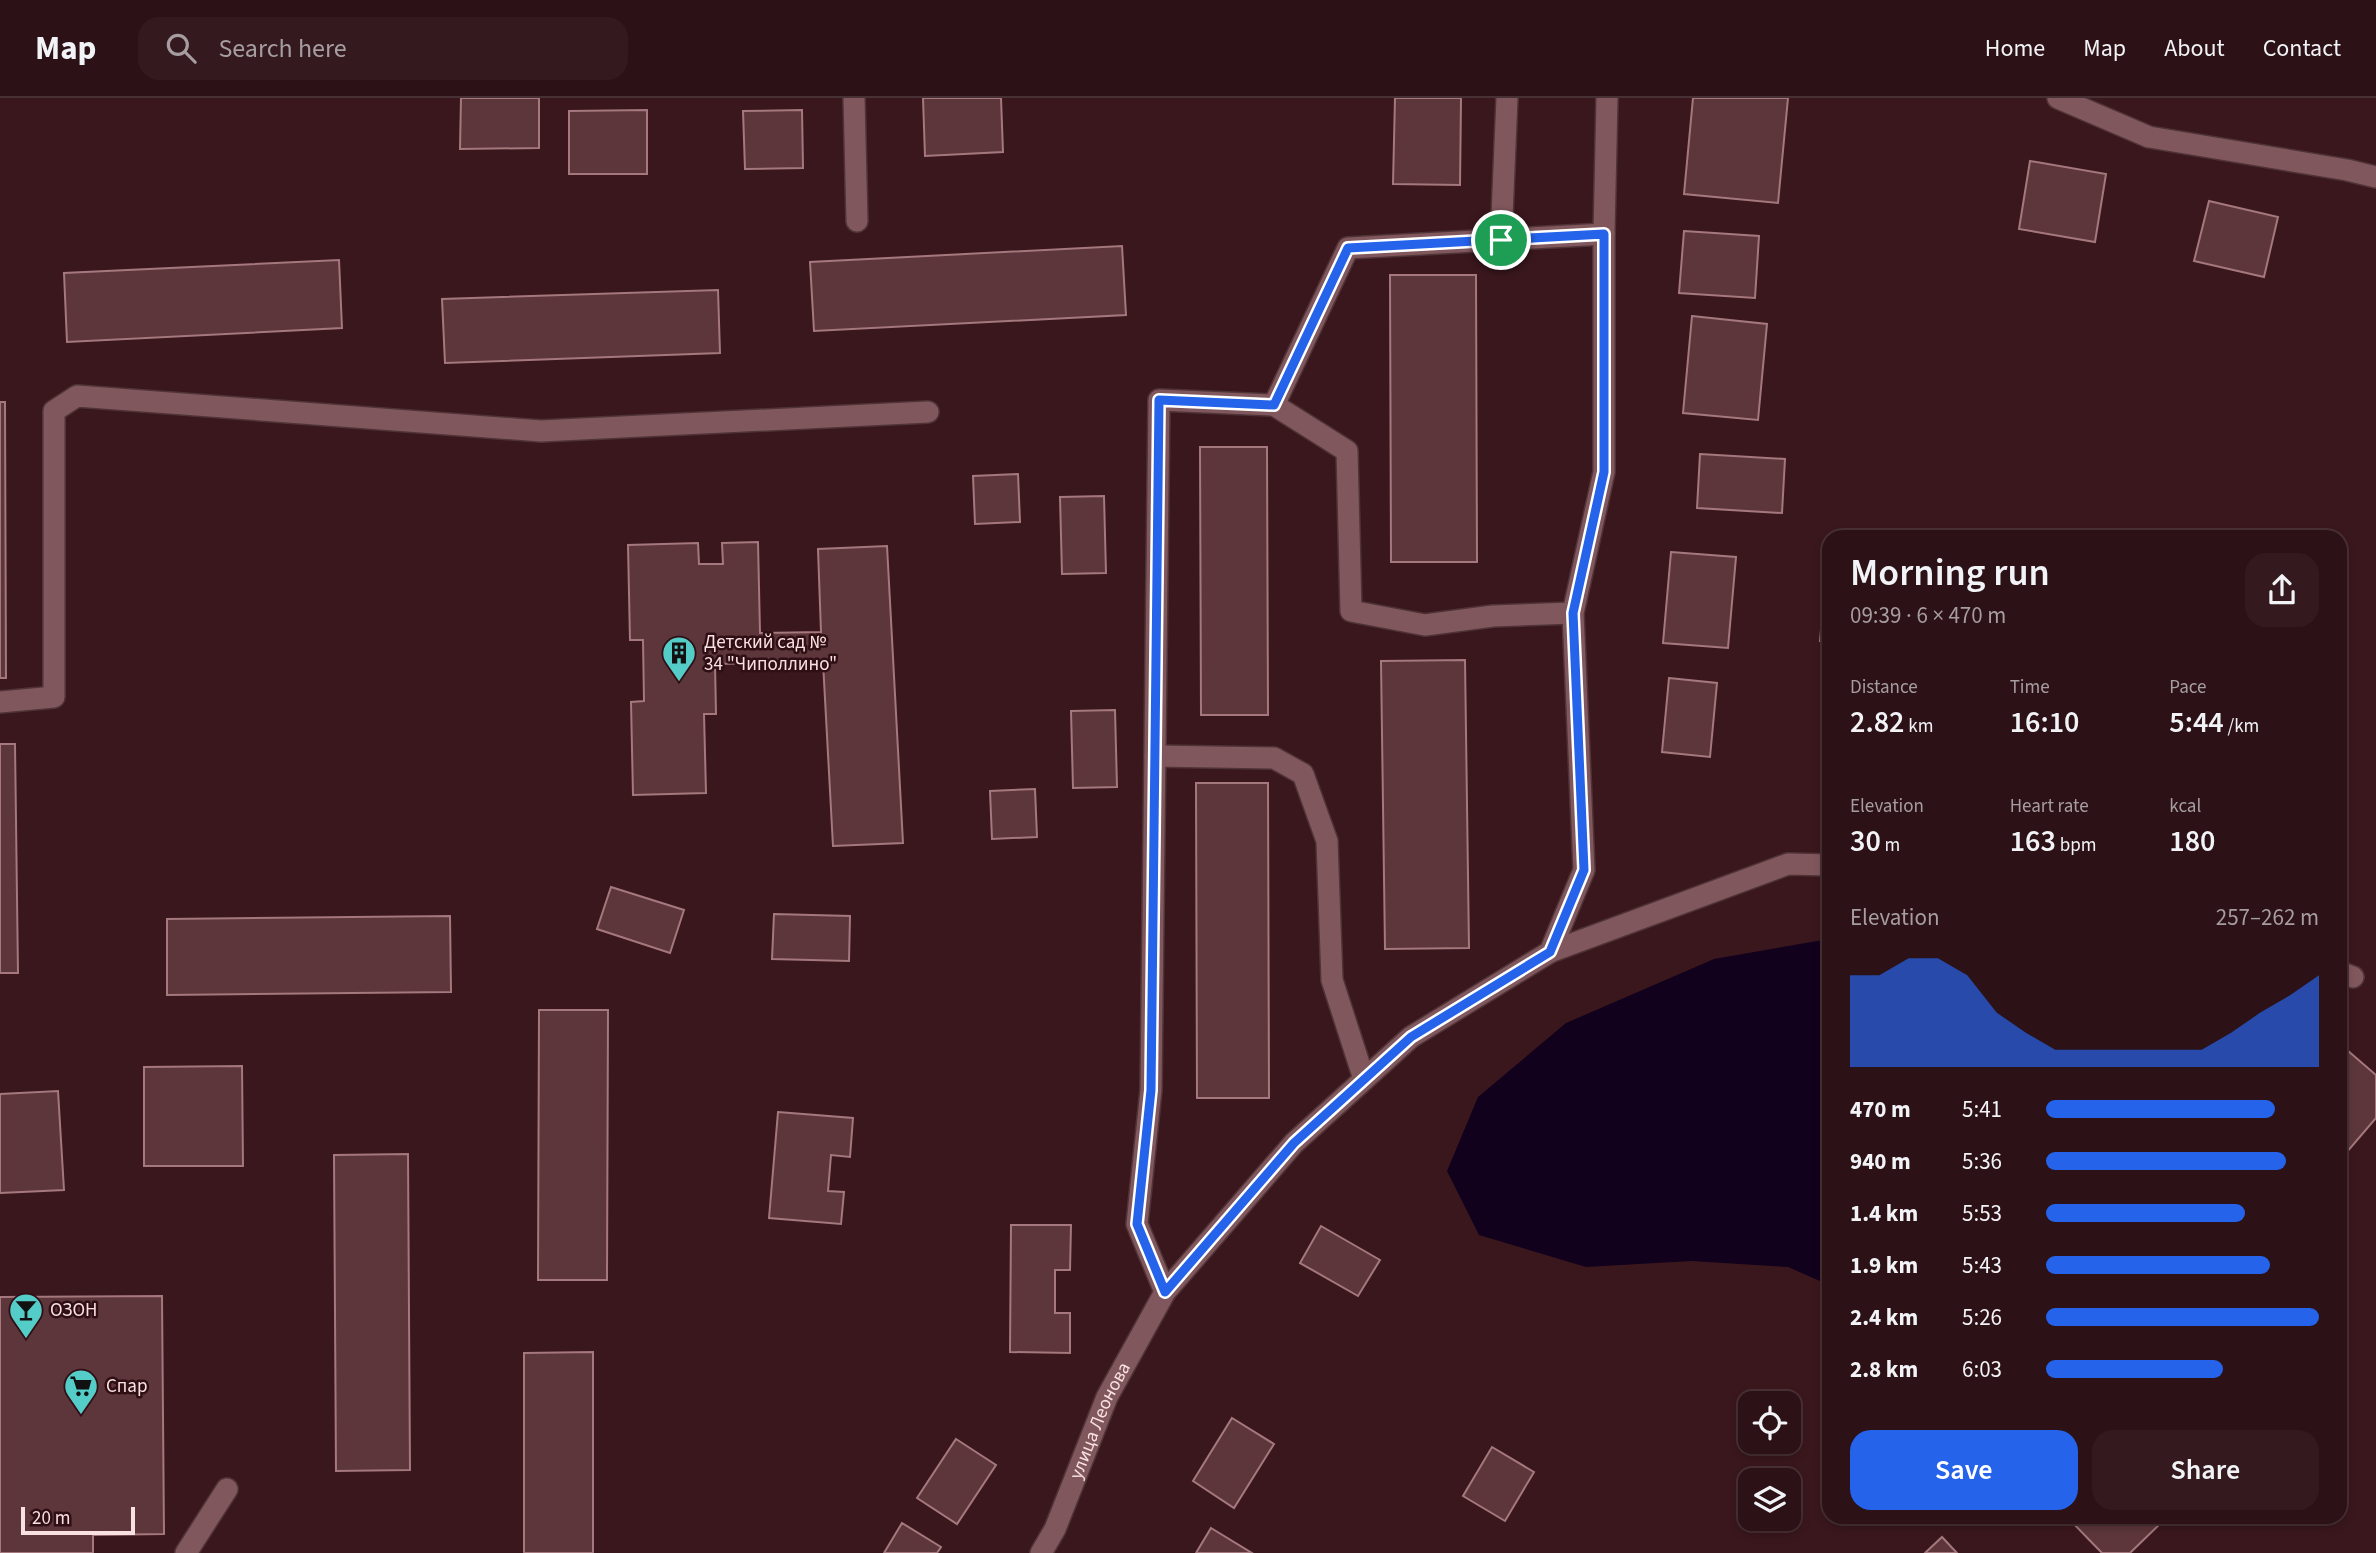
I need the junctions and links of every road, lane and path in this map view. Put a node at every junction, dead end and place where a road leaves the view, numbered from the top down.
1 (854, 98) edge
2 (1507, 98) edge
3 (1607, 98) edge
4 (2058, 98) edge
5 (2376, 177) edge
6 (857, 221) dead end
7 (1604, 234) junction
8 (1501, 240) junction
9 (1274, 405) junction
10 (928, 412) dead end
11 (1573, 613) junction
12 (0, 702) edge
13 (1154, 756) junction
14 (1822, 865) edge
15 (1550, 952) junction
16 (1364, 1079) junction
17 (1165, 1292) junction
18 (227, 1489) dead end
19 (187, 1553) edge
20 (1041, 1553) edge

1 - 6 street
2 - 8 street
3 - 7 street
4 - 5 street
7 - 8 street
7 - 11 street
8 - 9 street
9 - 11 street
9 - 13 street
10 - 12 street
11 - 15 street
13 - 16 street
13 - 17 street
14 - 15 street, улица Леонова
15 - 16 street, улица Леонова
16 - 17 street, улица Леонова
17 - 20 street, улица Леонова
18 - 19 street

